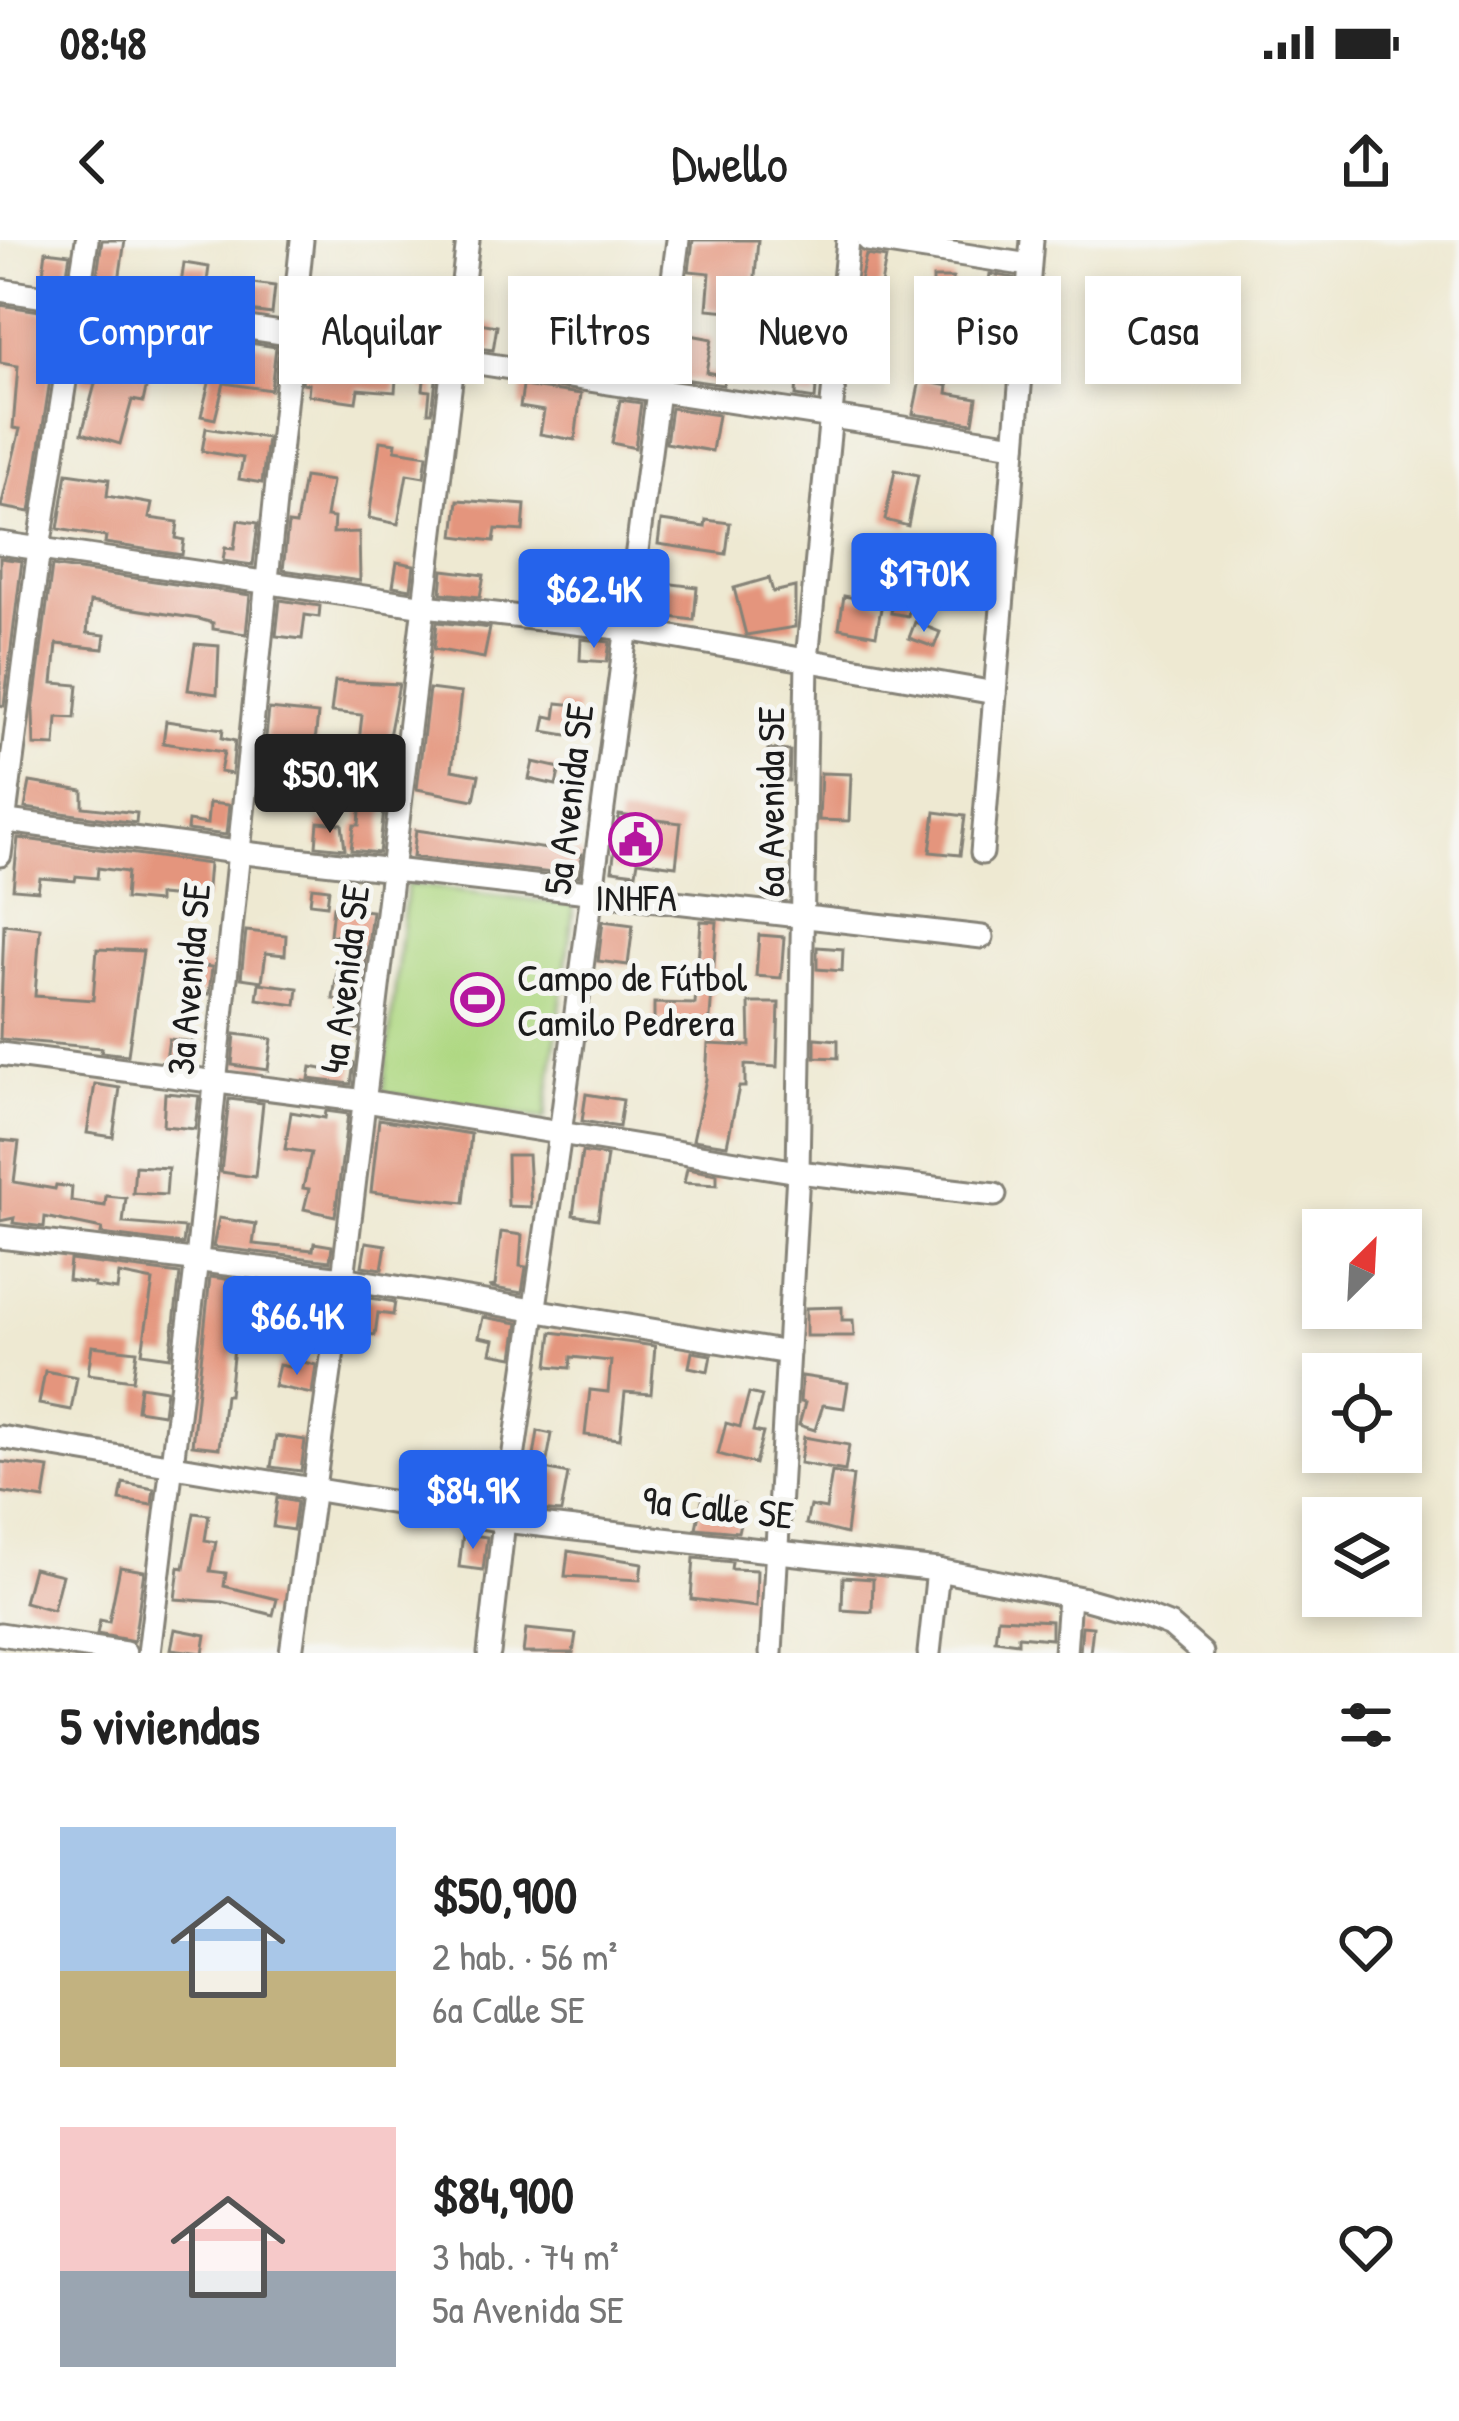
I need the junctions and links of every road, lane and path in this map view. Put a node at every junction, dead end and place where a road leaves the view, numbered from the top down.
1 (87, 240) edge
2 (302, 240) edge
3 (468, 240) edge
4 (678, 240) edge
5 (848, 240) edge
6 (868, 240) edge
7 (1032, 240) edge
8 (1029, 266) junction
9 (82, 276) edge
10 (298, 276) edge
11 (464, 276) edge
12 (0, 290) edge
13 (36, 296) edge
14 (484, 362) edge
15 (65, 384) edge
16 (286, 384) edge
17 (451, 384) edge
18 (658, 388) junction
19 (831, 419) junction
20 (1015, 445) junction
21 (0, 544) edge
22 (39, 549) junction
23 (266, 584) junction
24 (425, 606) junction
25 (627, 629) junction
26 (807, 660) junction
27 (995, 693) junction
28 (2, 821) edge
29 (236, 852) junction
30 (982, 853) dead end
31 (0, 855) edge
32 (393, 870) junction
33 (592, 893) junction
34 (805, 917) junction
35 (982, 937) dead end
36 (0, 1054) edge
37 (214, 1083) junction
38 (365, 1101) junction
39 (560, 1134) junction
40 (798, 1172) junction
41 (995, 1195) dead end
42 (0, 1238) edge
43 (197, 1259) junction
44 (344, 1278) junction
45 (533, 1311) junction
46 (788, 1353) junction
47 (0, 1437) edge
48 (172, 1462) junction
49 (312, 1488) junction
50 (504, 1521) junction
51 (776, 1549) junction
52 (938, 1570) junction
53 (1069, 1597) junction
54 (0, 1634) edge
55 (1200, 1652) edge
56 (125, 1653) edge
57 (149, 1653) edge
58 (291, 1653) edge
59 (489, 1653) edge
60 (771, 1653) edge
61 (929, 1653) edge
62 (1065, 1653) edge

1 - 9 street
2 - 10 street, 3a Avenida SE
3 - 11 street, 4a Avenida SE
4 - 18 street, 5a Avenida SE
5 - 19 street, 6a Avenida SE
6 - 8 street
7 - 8 street
8 - 20 street
12 - 13 street
14 - 18 street
15 - 22 street
16 - 23 street, 3a Avenida SE
17 - 24 street, 4a Avenida SE
18 - 19 street
18 - 25 street, 5a Avenida SE
19 - 20 street
19 - 26 street, 6a Avenida SE
20 - 27 street
21 - 22 street
22 - 23 street
22 - 28 street
23 - 24 street
23 - 29 street, 3a Avenida SE
24 - 25 street
24 - 32 street, 4a Avenida SE
25 - 26 street
25 - 33 street, 5a Avenida SE
26 - 27 street
26 - 34 street, 6a Avenida SE
27 - 30 street
28 - 29 street
28 - 31 street
29 - 32 street
29 - 37 street, 3a Avenida SE
32 - 33 street
32 - 38 street, 4a Avenida SE
33 - 34 street
33 - 39 street, 5a Avenida SE
34 - 35 street
34 - 40 street, 6a Avenida SE
36 - 37 street
37 - 38 street
37 - 43 street, 3a Avenida SE
38 - 39 street
38 - 44 street, 4a Avenida SE
39 - 40 street
39 - 45 street, 5a Avenida SE
40 - 41 street
40 - 46 street, 6a Avenida SE
42 - 43 street
43 - 44 street
43 - 48 street, 3a Avenida SE
44 - 45 street
44 - 49 street, 4a Avenida SE
45 - 46 street
45 - 50 street, 5a Avenida SE
46 - 51 street, 6a Avenida SE
47 - 48 street, 9a Calle SE
48 - 49 street, 9a Calle SE
48 - 57 street, 3a Avenida SE
49 - 50 street, 9a Calle SE
49 - 58 street, 4a Avenida SE
50 - 51 street, 9a Calle SE
50 - 59 street, 5a Avenida SE
51 - 52 street, 9a Calle SE
51 - 60 street, 6a Avenida SE
52 - 53 street, 9a Calle SE
52 - 61 street
53 - 55 street, 9a Calle SE
53 - 62 street
54 - 56 street

